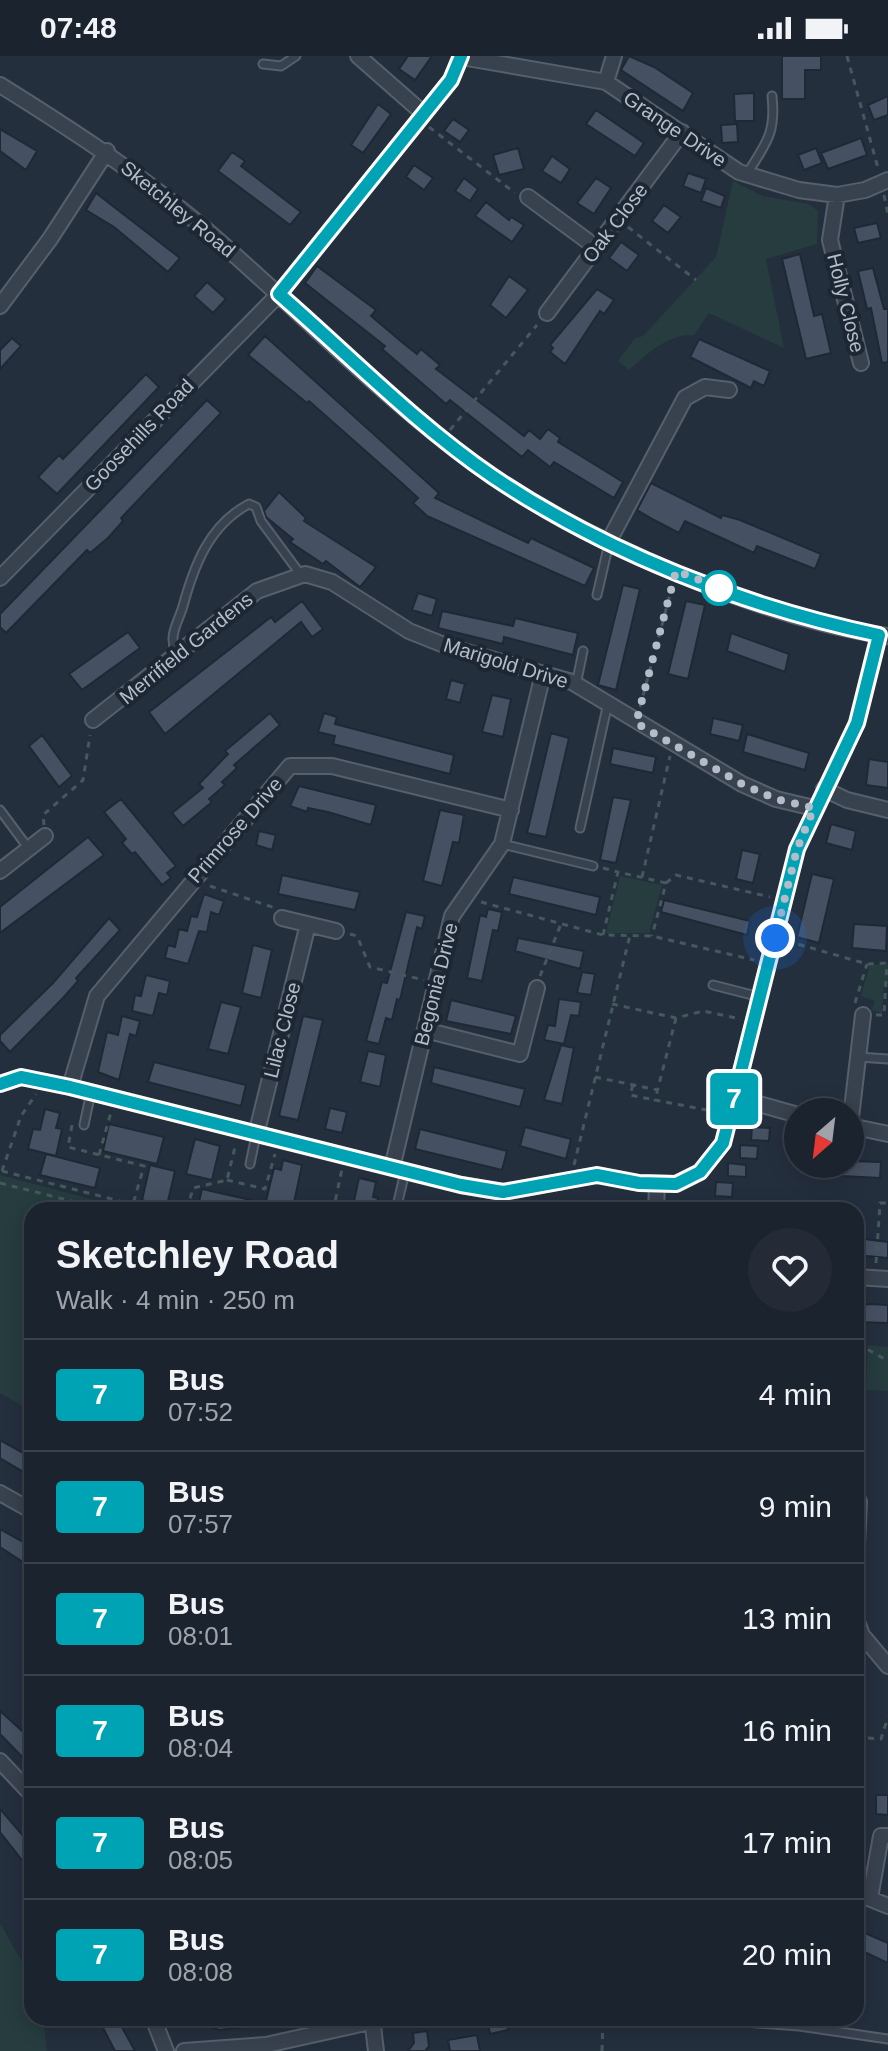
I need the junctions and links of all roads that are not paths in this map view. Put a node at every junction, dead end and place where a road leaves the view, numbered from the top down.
1 (296, 56) edge
2 (358, 56) edge
3 (461, 56) edge
4 (614, 56) edge
5 (263, 64) dead end
6 (606, 82) junction
7 (0, 85) edge
8 (772, 96) dead end
9 (422, 117) junction
10 (682, 132) junction
11 (107, 151) junction
12 (747, 174) junction
13 (885, 182) edge
14 (837, 195) junction
15 (528, 197) road end
16 (597, 248) junction
17 (279, 294) junction
18 (3, 300) edge
19 (547, 313) road end
20 (861, 363) dead end
21 (729, 390) dead end
22 (609, 541) junction
23 (301, 575) junction
24 (0, 578) edge
25 (597, 595) dead end
26 (884, 636) edge
27 (583, 651) dead end
28 (177, 654) junction
29 (543, 674) junction
30 (576, 685) junction
31 (608, 703) junction
32 (93, 720) road end
33 (824, 789) junction
34 (814, 808) junction
35 (0, 810) edge
36 (511, 810) junction
37 (888, 810) edge
38 (580, 828) dead end
39 (45, 836) road end
40 (502, 844) junction
41 (29, 849) junction
42 (593, 866) road end
43 (0, 871) edge
44 (282, 918) road end
45 (308, 924) junction
46 (336, 931) road end
47 (713, 985) dead end
48 (537, 988) road end
49 (760, 997) junction
50 (863, 1015) road end
51 (425, 1030) junction
52 (858, 1057) junction
53 (888, 1059) edge
54 (0, 1084) edge
55 (70, 1087) junction
56 (91, 1092) junction
57 (734, 1097) junction
58 (853, 1098) edge
59 (784, 1111) edge
60 (84, 1125) dead end
61 (864, 1129) edge
62 (888, 1134) edge
63 (256, 1135) junction
64 (250, 1164) dead end
65 (399, 1170) junction
66 (657, 1185) junction
67 (503, 1192) junction
68 (397, 1202) edge
69 (501, 1202) edge
70 (656, 1202) edge
71 (0, 1493) edge
72 (24, 1506) edge
73 (864, 1637) edge
74 (888, 1666) edge
75 (0, 1761) edge
76 (24, 1786) edge
77 (888, 1836) edge
78 (864, 1892) edge
79 (864, 1895) edge
80 (888, 1906) edge
81 (156, 2026) edge
82 (347, 2026) edge
83 (373, 2026) edge
84 (799, 2026) edge
85 (888, 2039) edge
86 (166, 2051) edge
87 (184, 2051) edge
88 (376, 2051) edge

1 - 5 lane
2 - 9 street
3 - 6 street, Grange Drive
3 - 9 street, Goosehills Road
4 - 6 street
6 - 10 street, Grange Drive
7 - 11 street, Sketchley Road
8 - 12 lane
9 - 17 street, Goosehills Road
10 - 12 street, Grange Drive
10 - 16 street, Oak Close
11 - 17 street, Sketchley Road
11 - 18 street
12 - 14 street, Grange Drive
13 - 14 street, Grange Drive
14 - 20 street, Holly Close
15 - 16 street
16 - 19 street, Oak Close
17 - 22 street, Sketchley Road
17 - 24 street, Goosehills Road
21 - 22 street
22 - 25 lane
22 - 26 street, Sketchley Road
23 - 28 street, Merrifield Gardens
23 - 28 lane
23 - 29 street, Marigold Drive
26 - 33 street
27 - 30 lane
28 - 32 street, Merrifield Gardens
29 - 30 street, Marigold Drive
29 - 36 street, Begonia Drive
30 - 31 street, Marigold Drive
31 - 34 street, Marigold Drive
31 - 38 lane
33 - 34 street
33 - 37 street
34 - 49 street
35 - 41 lane
36 - 40 street, Begonia Drive
36 - 55 street, Primrose Drive
39 - 41 street
40 - 42 lane
40 - 51 street, Begonia Drive
41 - 43 street
44 - 45 street
45 - 46 street
45 - 63 street, Lilac Close
47 - 49 lane
48 - 51 street
49 - 57 street
50 - 52 street
51 - 65 street, Begonia Drive
52 - 53 lane
52 - 58 street
54 - 55 street
55 - 56 street
56 - 60 lane
56 - 63 street
57 - 59 street
57 - 66 street
61 - 62 street
63 - 64 lane
63 - 65 street
65 - 67 street
65 - 68 lane
66 - 67 street
66 - 70 street
67 - 69 street
71 - 72 street
73 - 74 street
75 - 76 street
77 - 78 street
79 - 80 street
81 - 86 street
82 - 87 street
83 - 88 street
84 - 85 lane

